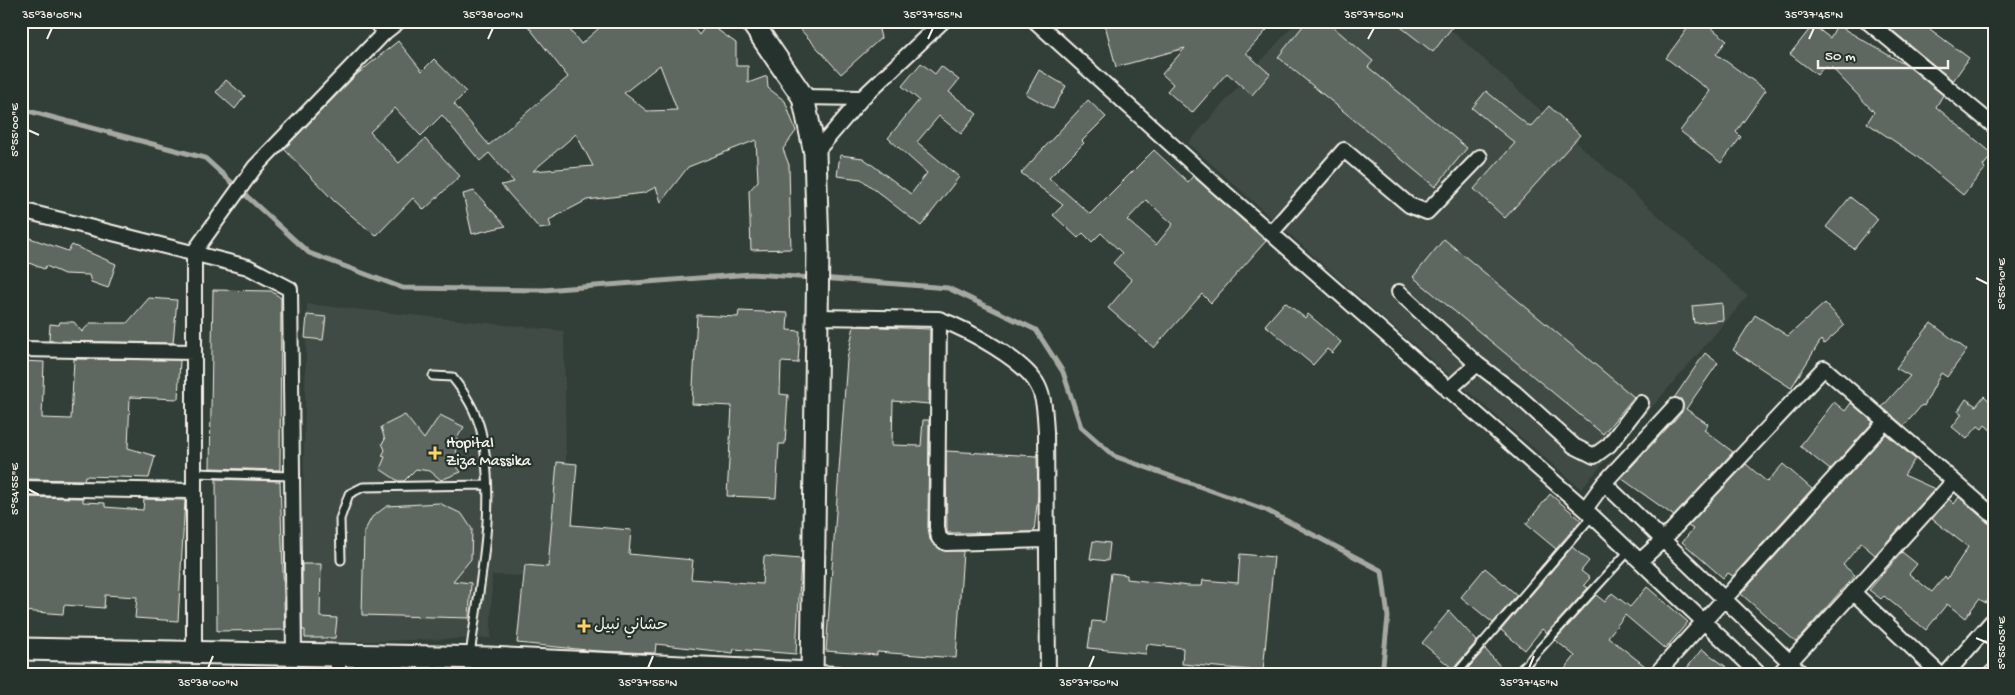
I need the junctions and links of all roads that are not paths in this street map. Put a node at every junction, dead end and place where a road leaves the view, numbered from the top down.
1 (375, 21) edge
2 (399, 21) edge
3 (751, 21) edge
4 (943, 21) edge
5 (1035, 21) edge
6 (1867, 21) edge
7 (385, 32) junction
8 (803, 96) junction
9 (862, 98) junction
10 (1994, 126) edge
11 (815, 153) junction
12 (1480, 157) dead end
13 (21, 210) edge
14 (1271, 233) junction
15 (194, 252) junction
16 (1399, 292) dead end
17 (817, 317) junction
18 (939, 319) junction
19 (21, 349) edge
20 (194, 352) junction
21 (1477, 364) junction
22 (433, 376) dead end
23 (1448, 390) junction
24 (1641, 403) dead end
25 (1675, 406) dead end
26 (1886, 421) junction
27 (194, 473) junction
28 (292, 476) junction
29 (1954, 481) junction
30 (1604, 483) junction
31 (486, 484) junction
32 (21, 488) edge
33 (194, 491) junction
34 (1588, 512) junction
35 (1994, 516) edge
36 (1046, 540) junction
37 (1663, 540) junction
38 (1629, 550) junction
39 (342, 560) dead end
40 (1640, 561) junction
41 (1853, 592) junction
42 (1724, 599) junction
43 (1994, 619) edge
44 (1703, 621) junction
45 (1989, 635) edge
46 (21, 649) edge
47 (194, 652) junction
48 (294, 655) junction
49 (1789, 662) junction
50 (482, 663) edge
51 (338, 665) edge
52 (1994, 671) edge
53 (812, 673) edge
54 (838, 674) edge
55 (1048, 674) edge
56 (1456, 674) edge
57 (1517, 674) edge
58 (1656, 674) edge
59 (1759, 674) edge
60 (1779, 674) edge
61 (1802, 674) edge
62 (1940, 674) edge
63 (1946, 674) edge
64 (1991, 674) edge

1 - 7 street
2 - 7 street
3 - 8 main road
4 - 9 street
5 - 14 street
6 - 10 street
7 - 15 street
8 - 9 street
8 - 11 main road
9 - 11 street
11 - 17 main road
12 - 14 street
13 - 15 street
14 - 23 street
15 - 20 street
15 - 28 street
16 - 21 street
17 - 18 street
17 - 53 main road
18 - 36 street
18 - 36 street
19 - 20 street
20 - 27 street
21 - 23 street
21 - 24 street
22 - 31 lane
23 - 34 street
25 - 30 street
26 - 29 street
26 - 37 street
26 - 42 street
27 - 28 lane
27 - 33 street
28 - 48 street
29 - 35 street
29 - 41 street
30 - 34 street
30 - 37 street
31 - 39 lane
31 - 50 lane
32 - 33 street
33 - 47 street
34 - 38 street
34 - 56 lane
36 - 55 street
37 - 40 street
37 - 42 street
38 - 40 street
38 - 57 lane
40 - 44 street
41 - 49 street
41 - 62 street
42 - 44 street
42 - 49 street
43 - 45 street
44 - 58 street
44 - 59 street
45 - 63 street
46 - 47 main road
47 - 48 main road
48 - 51 main road
49 - 60 street
49 - 61 street
50 - 51 main road
50 - 53 main road
52 - 64 street
53 - 54 street

